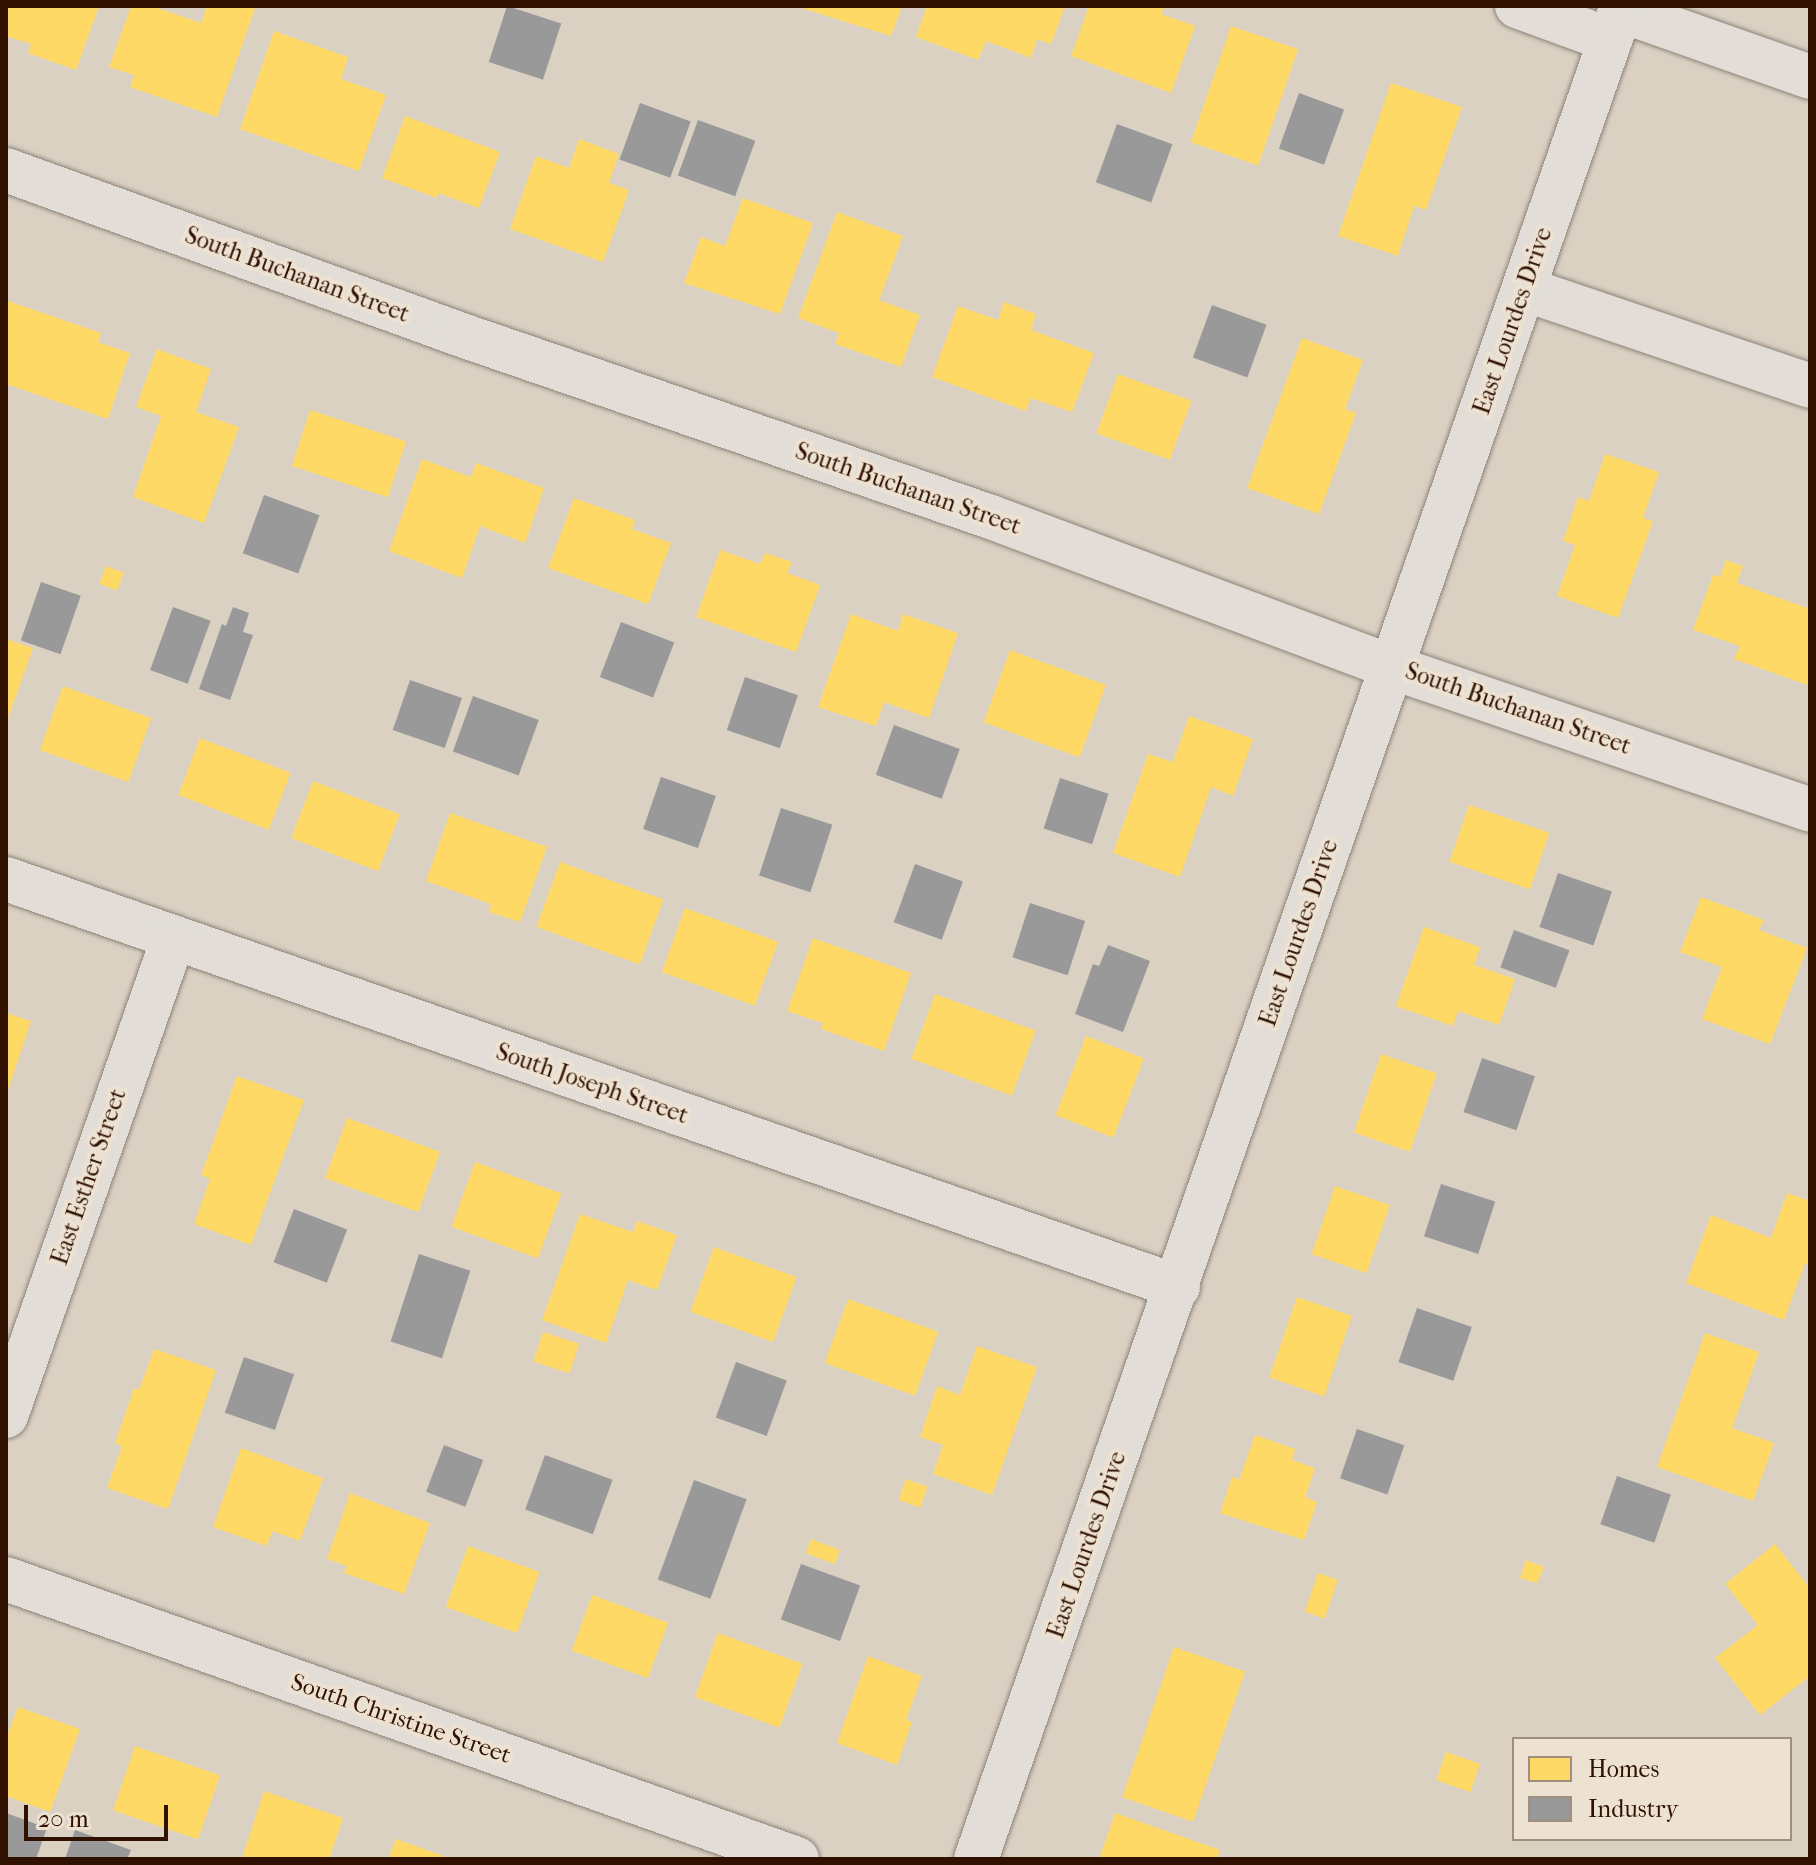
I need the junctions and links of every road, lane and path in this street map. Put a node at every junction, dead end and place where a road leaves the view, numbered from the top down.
1 (1517, 6) edge
2 (1617, 19) edge
3 (1810, 77) edge
4 (6, 170) edge
5 (1524, 289) junction
6 (1810, 386) edge
7 (1394, 668) junction
8 (1810, 810) edge
9 (6, 879) edge
10 (173, 939) junction
11 (1178, 1287) junction
12 (6, 1416) edge
13 (6, 1579) edge
14 (797, 1859) edge
15 (976, 1859) edge

1 - 2 street
2 - 3 street
2 - 5 street, East Lourdes Drive
4 - 7 street, South Buchanan Street
5 - 6 street
5 - 7 street, East Lourdes Drive
7 - 8 street, South Buchanan Street
7 - 11 street, East Lourdes Drive
9 - 10 street, South Joseph Street
10 - 11 street, South Joseph Street
10 - 12 street, East Esther Street
11 - 15 street, East Lourdes Drive
13 - 14 street, South Christine Street

